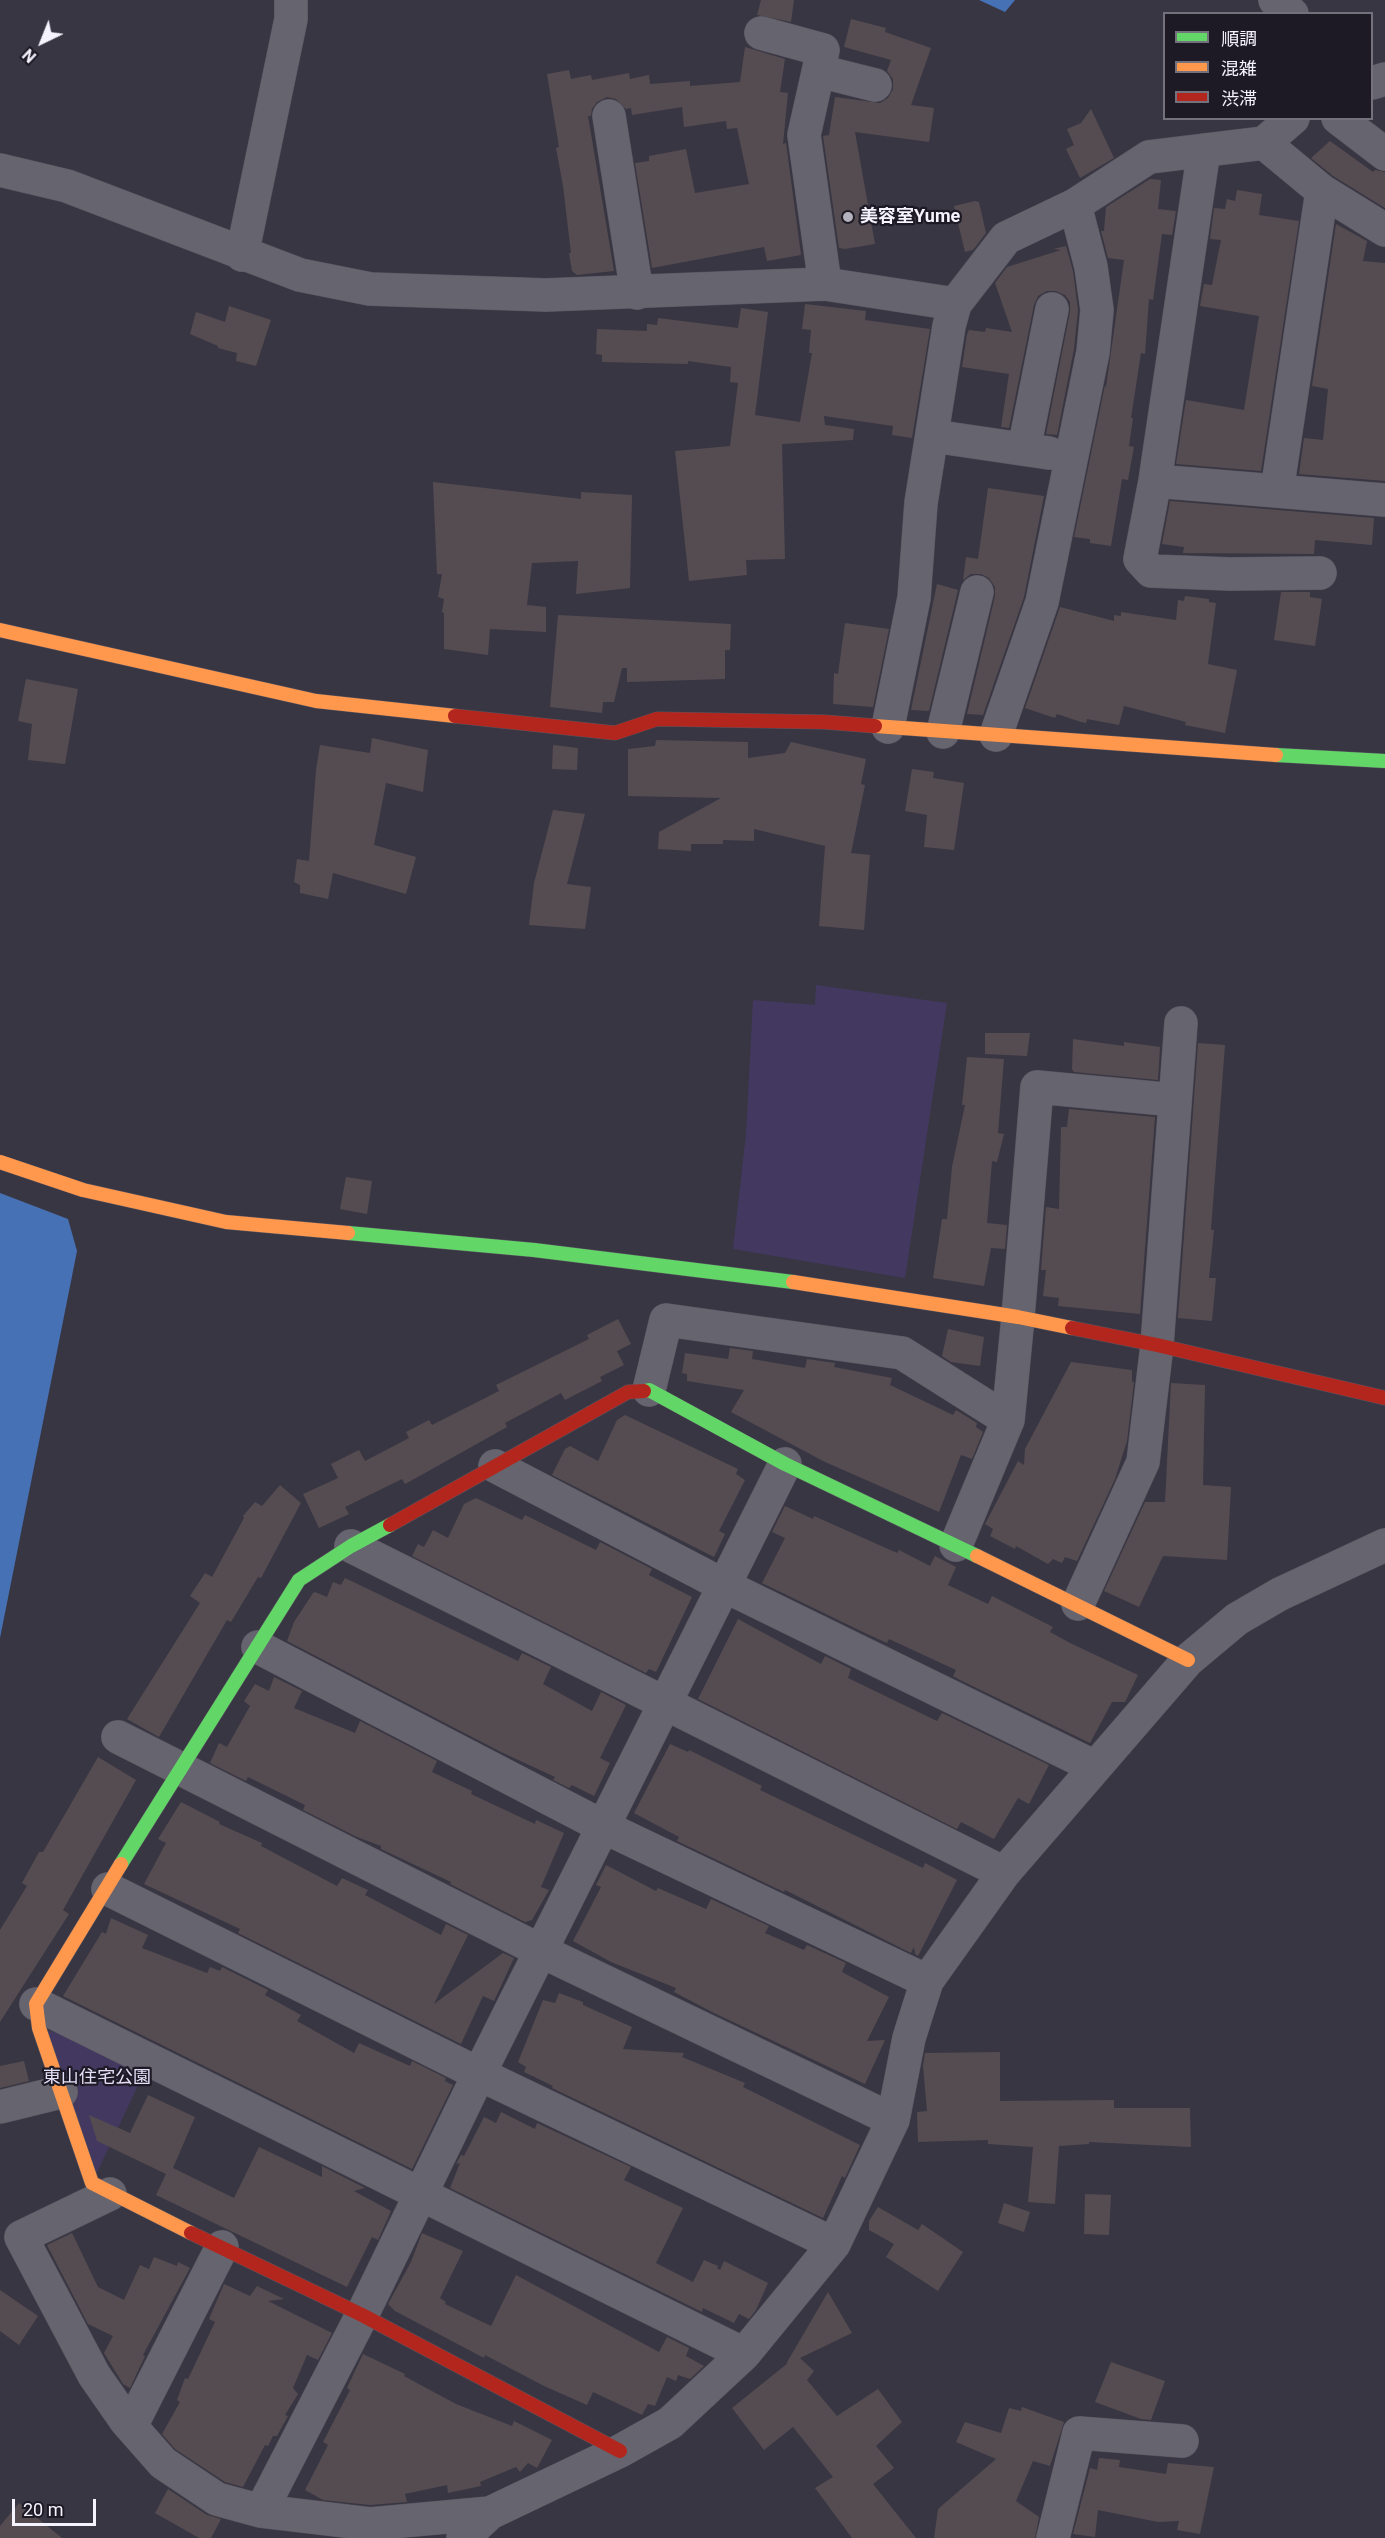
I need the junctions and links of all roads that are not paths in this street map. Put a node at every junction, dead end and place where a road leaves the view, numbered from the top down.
1 (291, 0) edge
2 (1275, 0) edge
3 (1290, 12) edge
4 (761, 33) dead end
5 (819, 71) junction
6 (875, 86) dead end
7 (609, 116) dead end
8 (1291, 120) edge
9 (1341, 120) edge
10 (1264, 143) junction
11 (1204, 150) junction
12 (1385, 154) edge
13 (0, 170) edge
14 (1322, 191) junction
15 (1075, 205) junction
16 (1385, 230) edge
17 (242, 255) junction
18 (825, 284) junction
19 (637, 293) junction
20 (955, 304) junction
21 (1052, 309) dead end
22 (933, 436) junction
23 (1155, 481) junction
24 (1277, 491) junction
25 (1385, 500) edge
26 (1320, 573) dead end
27 (977, 592) dead end
28 (0, 630) edge
29 (888, 727) junction
30 (944, 732) junction
31 (996, 735) junction
32 (1385, 761) edge
33 (1181, 1023) dead end
34 (1175, 1100) junction
35 (0, 1162) edge
36 (1018, 1317) junction
37 (1157, 1345) junction
38 (649, 1390) junction
39 (1385, 1398) edge
40 (1008, 1420) junction
41 (785, 1464) junction
42 (495, 1466) junction
43 (956, 1545) junction
44 (1385, 1545) edge
45 (351, 1546) junction
46 (725, 1586) junction
47 (1078, 1604) junction
48 (258, 1647) junction
49 (1188, 1660) junction
50 (665, 1705) junction
51 (118, 1737) dead end
52 (1095, 1767) junction
53 (179, 1769) junction
54 (604, 1827) junction
55 (1004, 1873) junction
56 (108, 1888) junction
57 (541, 1951) junction
58 (927, 1981) junction
59 (36, 2004) junction
60 (479, 2074) junction
61 (61, 2092) junction
62 (0, 2107) edge
63 (893, 2120) junction
64 (421, 2193) junction
65 (110, 2194) junction
66 (834, 2244) junction
67 (222, 2247) junction
68 (362, 2315) junction
69 (744, 2354) junction
70 (131, 2426) junction
71 (1182, 2441) dead end
72 (620, 2451) junction
73 (261, 2511) junction
74 (489, 2513) junction
75 (463, 2538) edge
76 (1053, 2538) edge

1 - 17 street
2 - 3 street
4 - 5 street
5 - 6 street
5 - 18 street
7 - 19 street
8 - 10 street
9 - 12 street
10 - 11 street
10 - 14 street
11 - 15 street
11 - 23 street
13 - 17 street
14 - 16 street
14 - 24 street
15 - 20 street
15 - 31 street
17 - 19 street
18 - 19 street
18 - 20 street
20 - 22 street
21 - 22 street
22 - 29 street
23 - 24 street
23 - 26 street
24 - 25 street
27 - 30 street
28 - 29 street
29 - 30 street
30 - 31 street
31 - 32 street
33 - 34 street
34 - 36 street
34 - 37 street
35 - 36 street
36 - 37 street
36 - 40 street
37 - 39 street
37 - 47 street
38 - 40 street
38 - 41 street
38 - 42 street
40 - 43 street
41 - 43 street
41 - 46 street
42 - 45 street
42 - 46 street
43 - 47 street
44 - 49 street
45 - 48 street
45 - 50 street
46 - 50 street
46 - 52 street
47 - 49 street
48 - 53 street
48 - 54 street
49 - 52 street
50 - 54 street
50 - 55 street
51 - 53 street
52 - 55 street
53 - 56 street
53 - 57 street
54 - 57 street
54 - 58 street
55 - 58 street
56 - 59 street
56 - 60 street
57 - 60 street
57 - 63 street
58 - 63 street
59 - 61 street
59 - 64 street
60 - 64 street
60 - 66 street
61 - 62 street
61 - 65 street
63 - 66 street
64 - 68 street
64 - 69 street
65 - 67 street
65 - 70 street
66 - 69 street
67 - 68 street
67 - 70 street
68 - 72 street
68 - 73 street
69 - 72 street
70 - 73 street
71 - 76 street
72 - 74 street
73 - 74 street
74 - 75 street

